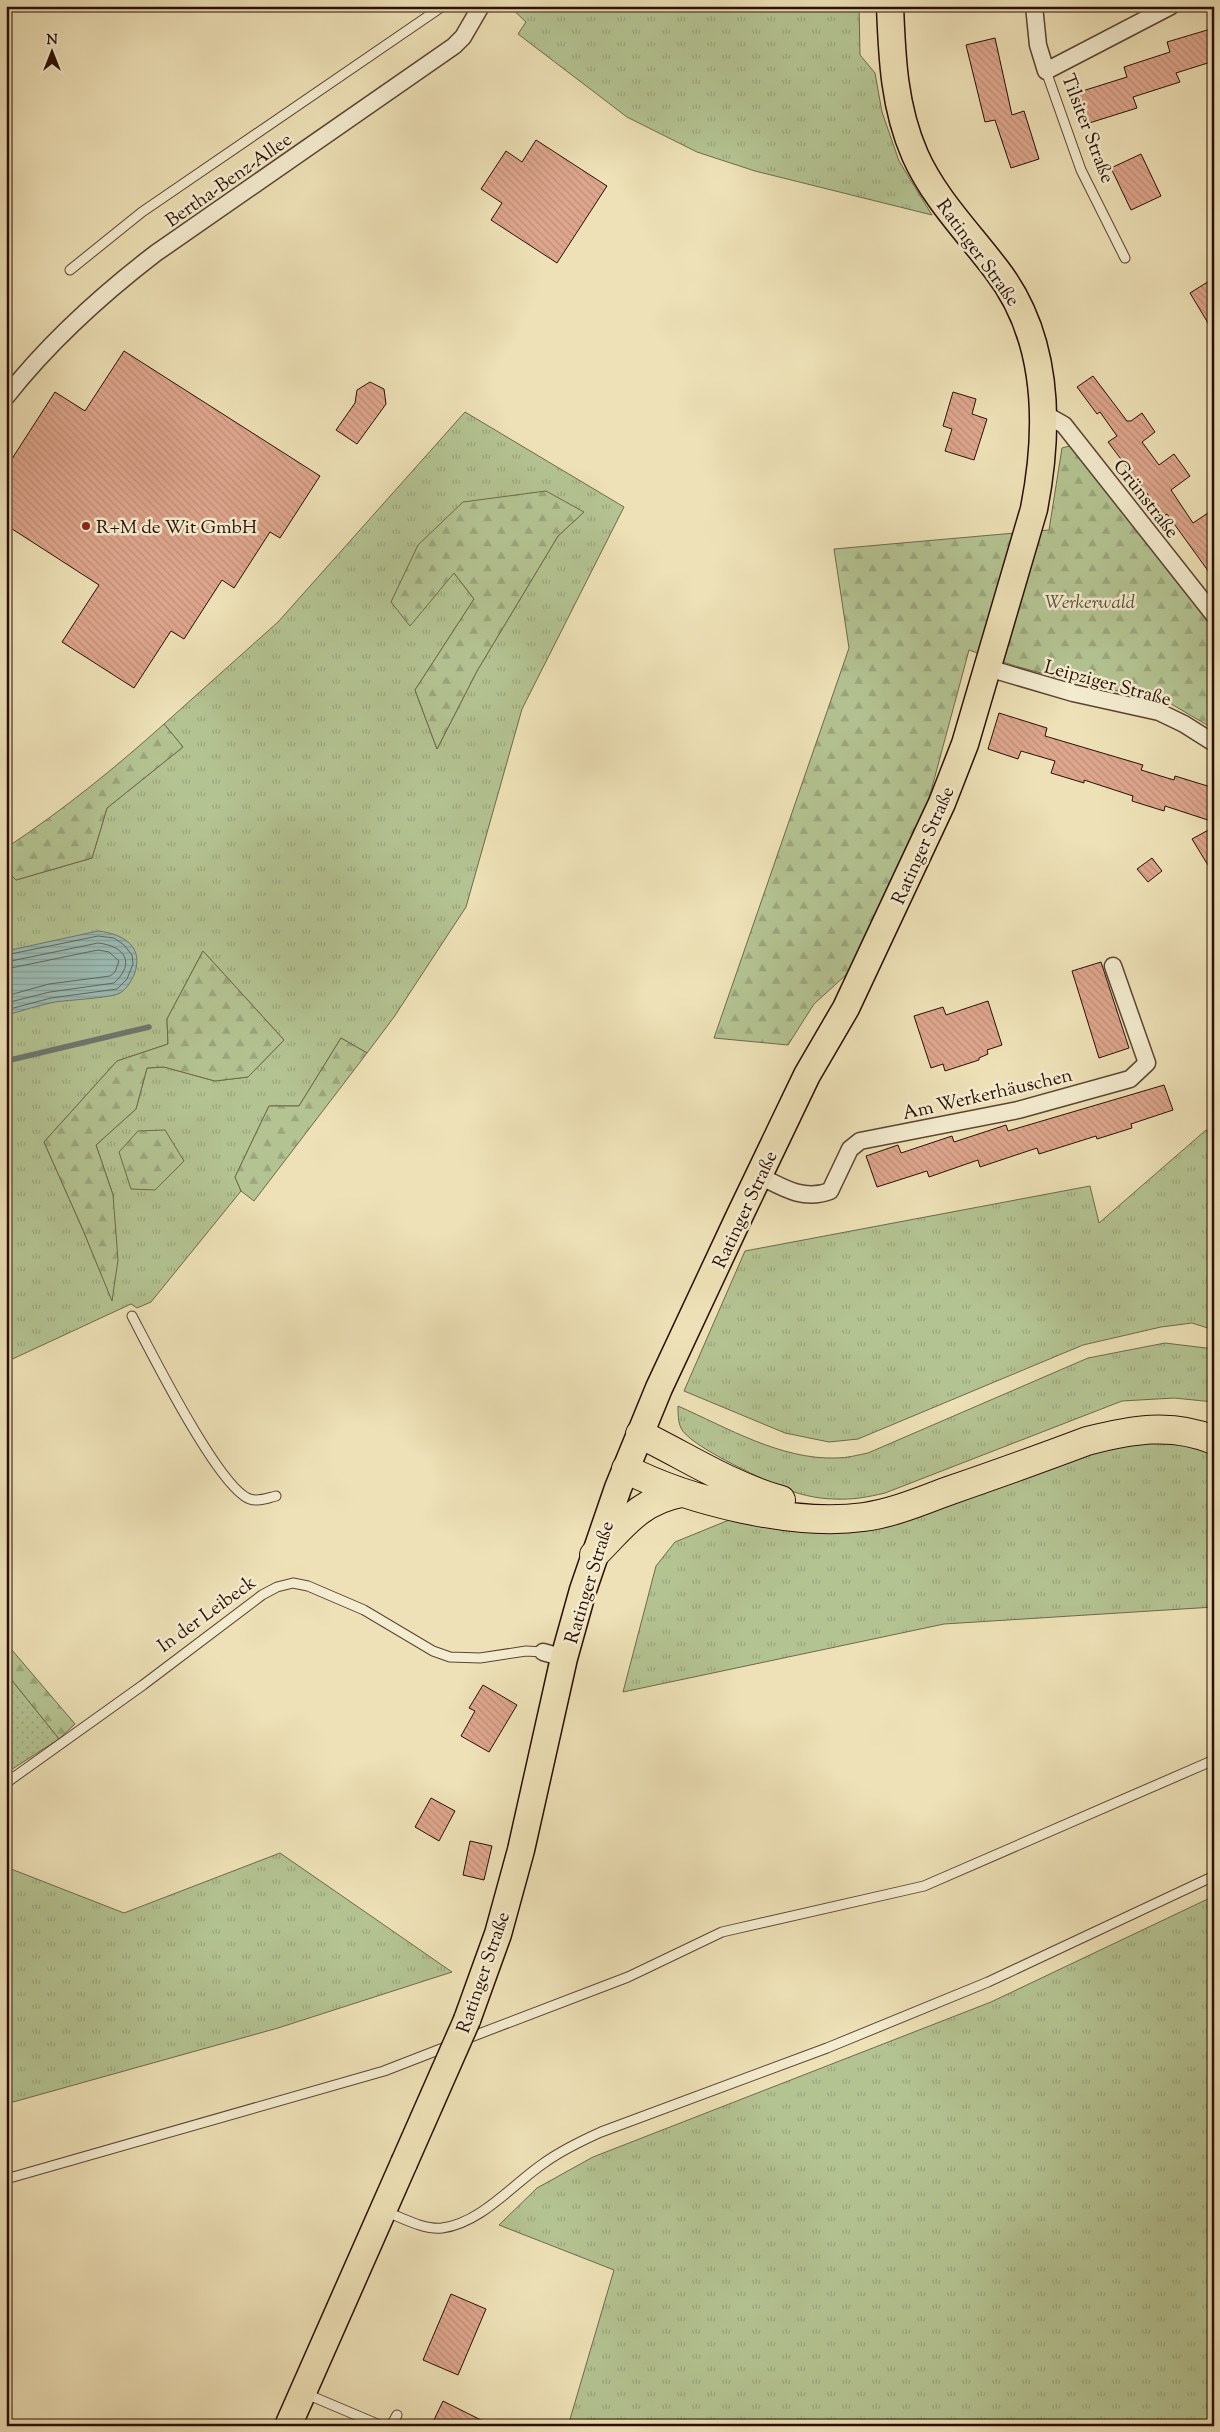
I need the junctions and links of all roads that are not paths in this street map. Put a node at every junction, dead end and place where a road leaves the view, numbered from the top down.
1 (443, 6) edge
2 (481, 6) edge
3 (890, 6) edge
4 (1034, 6) edge
5 (1171, 6) edge
6 (1046, 71) junction
7 (1124, 258) dead end
8 (70, 270) dead end
9 (6, 397) edge
10 (1043, 413) junction
11 (1214, 615) edge
12 (988, 668) junction
13 (1214, 744) edge
14 (1114, 966) dead end
15 (760, 1176) junction
16 (132, 1316) dead end
17 (1214, 1425) edge
18 (640, 1434) junction
19 (1214, 1440) edge
20 (626, 1468) junction
21 (681, 1493) junction
22 (276, 1496) dead end
23 (594, 1555) junction
24 (554, 1655) junction
25 (1214, 1760) edge
26 (6, 1782) edge
27 (1214, 1876) edge
28 (6, 2179) edge
29 (384, 2211) junction
30 (303, 2392) junction
31 (397, 2415) dead end
32 (288, 2426) edge
33 (382, 2426) edge
34 (391, 2426) edge

1 - 8 lane, Bertha-Benz-Allee
2 - 9 street, Bertha-Benz-Allee
3 - 10 main road, Ratinger Straße
4 - 6 street, Tilsiter Straße
5 - 6 street
6 - 7 lane, Tilsiter Straße
10 - 11 street, Grünstraße
10 - 12 main road, Ratinger Straße
12 - 13 street, Leipziger Straße
12 - 15 main road, Ratinger Straße
14 - 15 street, Am Werkerhäuschen
15 - 18 main road, Ratinger Straße
16 - 22 lane
17 - 18 highway
18 - 20 main road, Ratinger Straße
19 - 21 highway
20 - 21 highway
20 - 23 main road, Ratinger Straße
21 - 23 highway
23 - 24 main road, Ratinger Straße
24 - 26 lane, In der Leibeck
24 - 29 main road, Ratinger Straße, bridge
25 - 28 lane
27 - 29 lane
29 - 30 main road, Ratinger Straße
30 - 32 main road, Ratinger Straße
30 - 33 lane
31 - 34 lane

